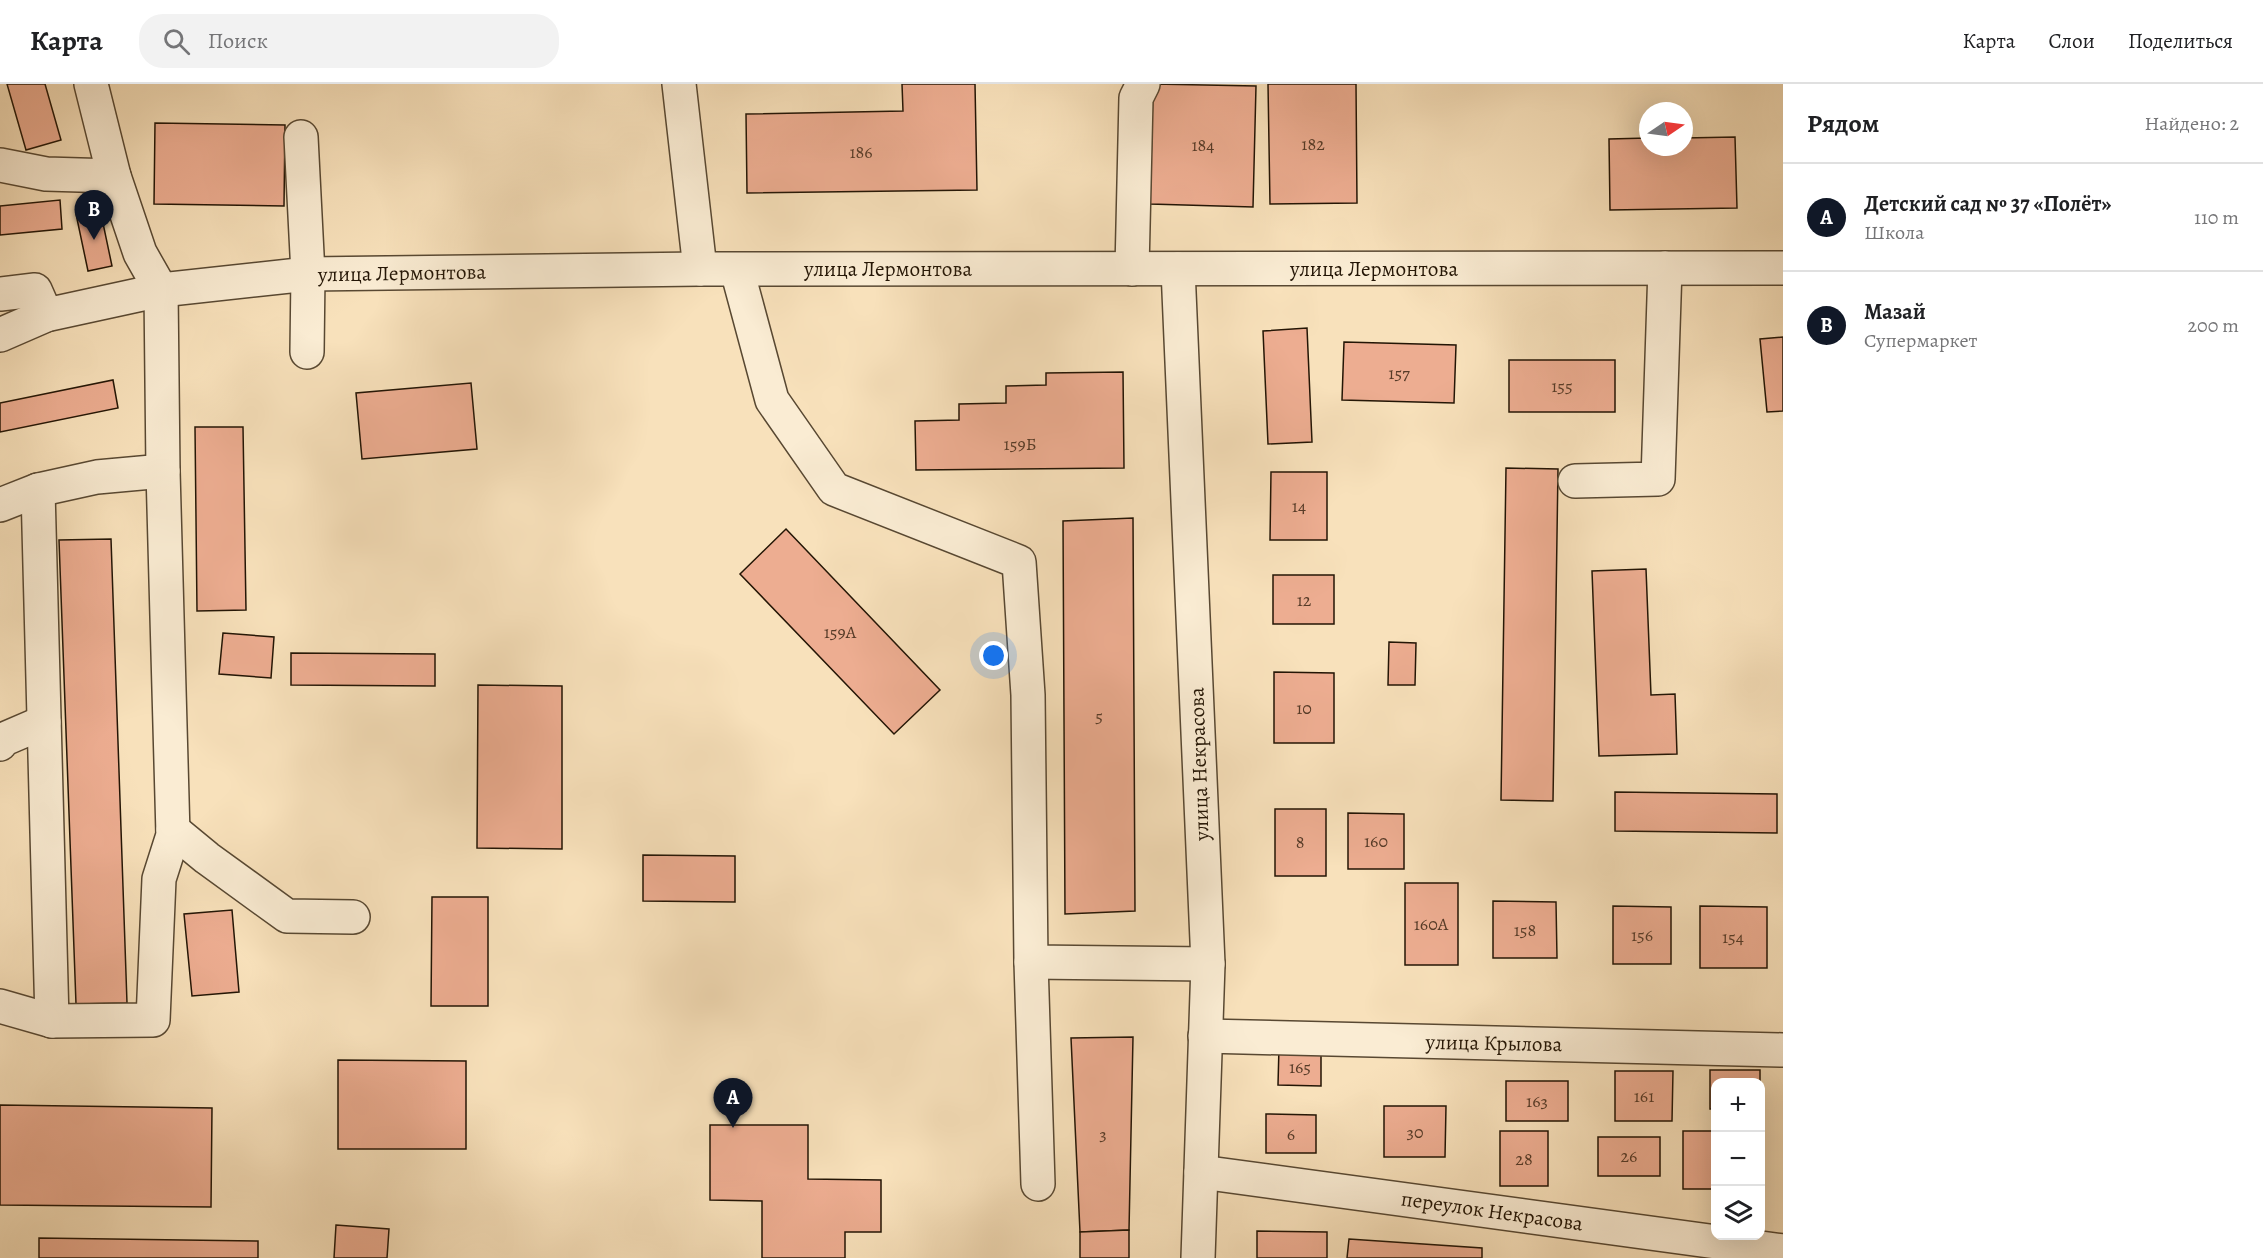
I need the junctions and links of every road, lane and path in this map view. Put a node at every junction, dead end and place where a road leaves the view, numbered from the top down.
1 (91, 84) edge
2 (679, 84) edge
3 (1143, 84) edge
4 (301, 137) dead end
5 (0, 165) edge
6 (114, 176) junction
7 (1665, 268) junction
8 (1783, 268) edge
9 (700, 269) junction
10 (1132, 269) junction
11 (1178, 269) junction
12 (737, 270) junction
13 (308, 274) junction
14 (161, 290) junction
15 (0, 294) edge
16 (46, 315) junction
17 (0, 335) edge
18 (307, 352) dead end
19 (163, 471) junction
20 (1575, 481) dead end
21 (38, 490) junction
22 (0, 506) edge
23 (44, 722) junction
24 (0, 744) edge
25 (173, 830) junction
26 (353, 917) dead end
27 (1031, 962) junction
28 (1208, 964) junction
29 (0, 1006) edge
30 (52, 1020) junction
31 (1205, 1036) junction
32 (1783, 1050) edge
33 (1201, 1172) junction
34 (1038, 1184) dead end
35 (1783, 1251) edge
36 (1198, 1258) edge

1 - 6 street
2 - 9 street
3 - 10 street
4 - 13 street
5 - 6 street
6 - 14 street
7 - 8 street, улица Лермонтова
7 - 11 street, улица Лермонтова
7 - 20 street
9 - 12 street, улица Лермонтова
9 - 13 street, улица Лермонтова
10 - 11 street, улица Лермонтова
10 - 12 street, улица Лермонтова
11 - 28 street, улица Некрасова
12 - 27 street
13 - 14 street, улица Лермонтова
13 - 18 street
14 - 16 street, улица Лермонтова
14 - 19 street
15 - 16 street
16 - 17 street, улица Лермонтова
19 - 21 street
19 - 25 street
21 - 22 street
21 - 23 street
23 - 24 street
23 - 30 street
25 - 26 street
25 - 30 street
27 - 28 street
27 - 34 street
28 - 31 street, улица Некрасова
29 - 30 street
31 - 32 street, улица Крылова
31 - 33 street, улица Некрасова
33 - 35 street, переулок Некрасова
33 - 36 street, улица Некрасова

